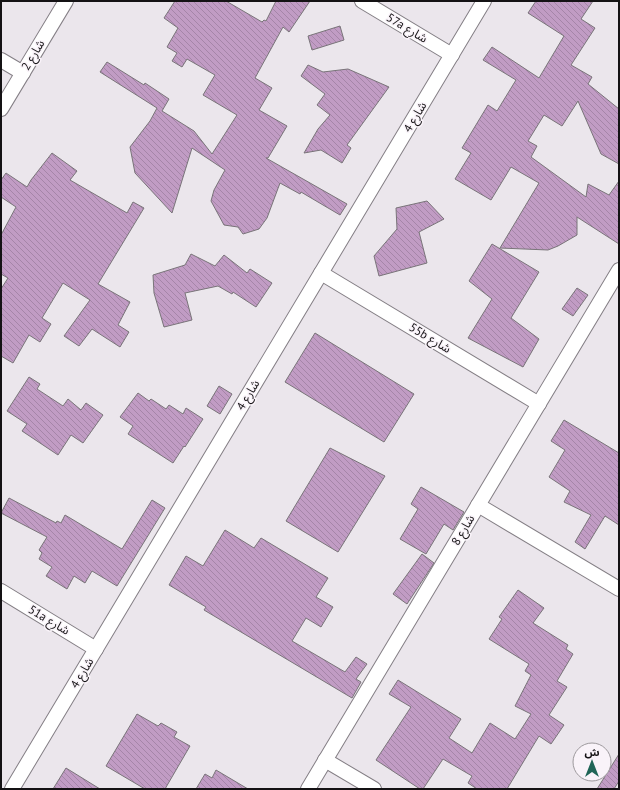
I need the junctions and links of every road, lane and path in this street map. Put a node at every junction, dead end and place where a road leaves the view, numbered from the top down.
1 (66, 1) edge
2 (362, 1) edge
3 (484, 1) edge
4 (452, 55) junction
5 (1, 60) edge
6 (23, 73) junction
7 (1, 109) edge
8 (619, 270) edge
9 (321, 273) junction
10 (539, 404) junction
11 (478, 505) junction
12 (619, 589) edge
13 (1, 591) edge
14 (96, 649) junction
15 (325, 760) junction
16 (12, 789) edge
17 (308, 789) edge
18 (374, 789) edge

1 - 6 street, شارع 2
2 - 4 street, 57a شارع
3 - 4 street, شارع 4
4 - 9 street, شارع 4
5 - 6 street
6 - 7 street, شارع 2
8 - 10 street, شارع 8
9 - 10 street, 55b شارع
9 - 14 street, شارع 4
10 - 11 street, شارع 8
11 - 12 street
11 - 15 street, شارع 8
13 - 14 street, 51a شارع
14 - 16 street, شارع 4
15 - 17 street, شارع 8
15 - 18 street

